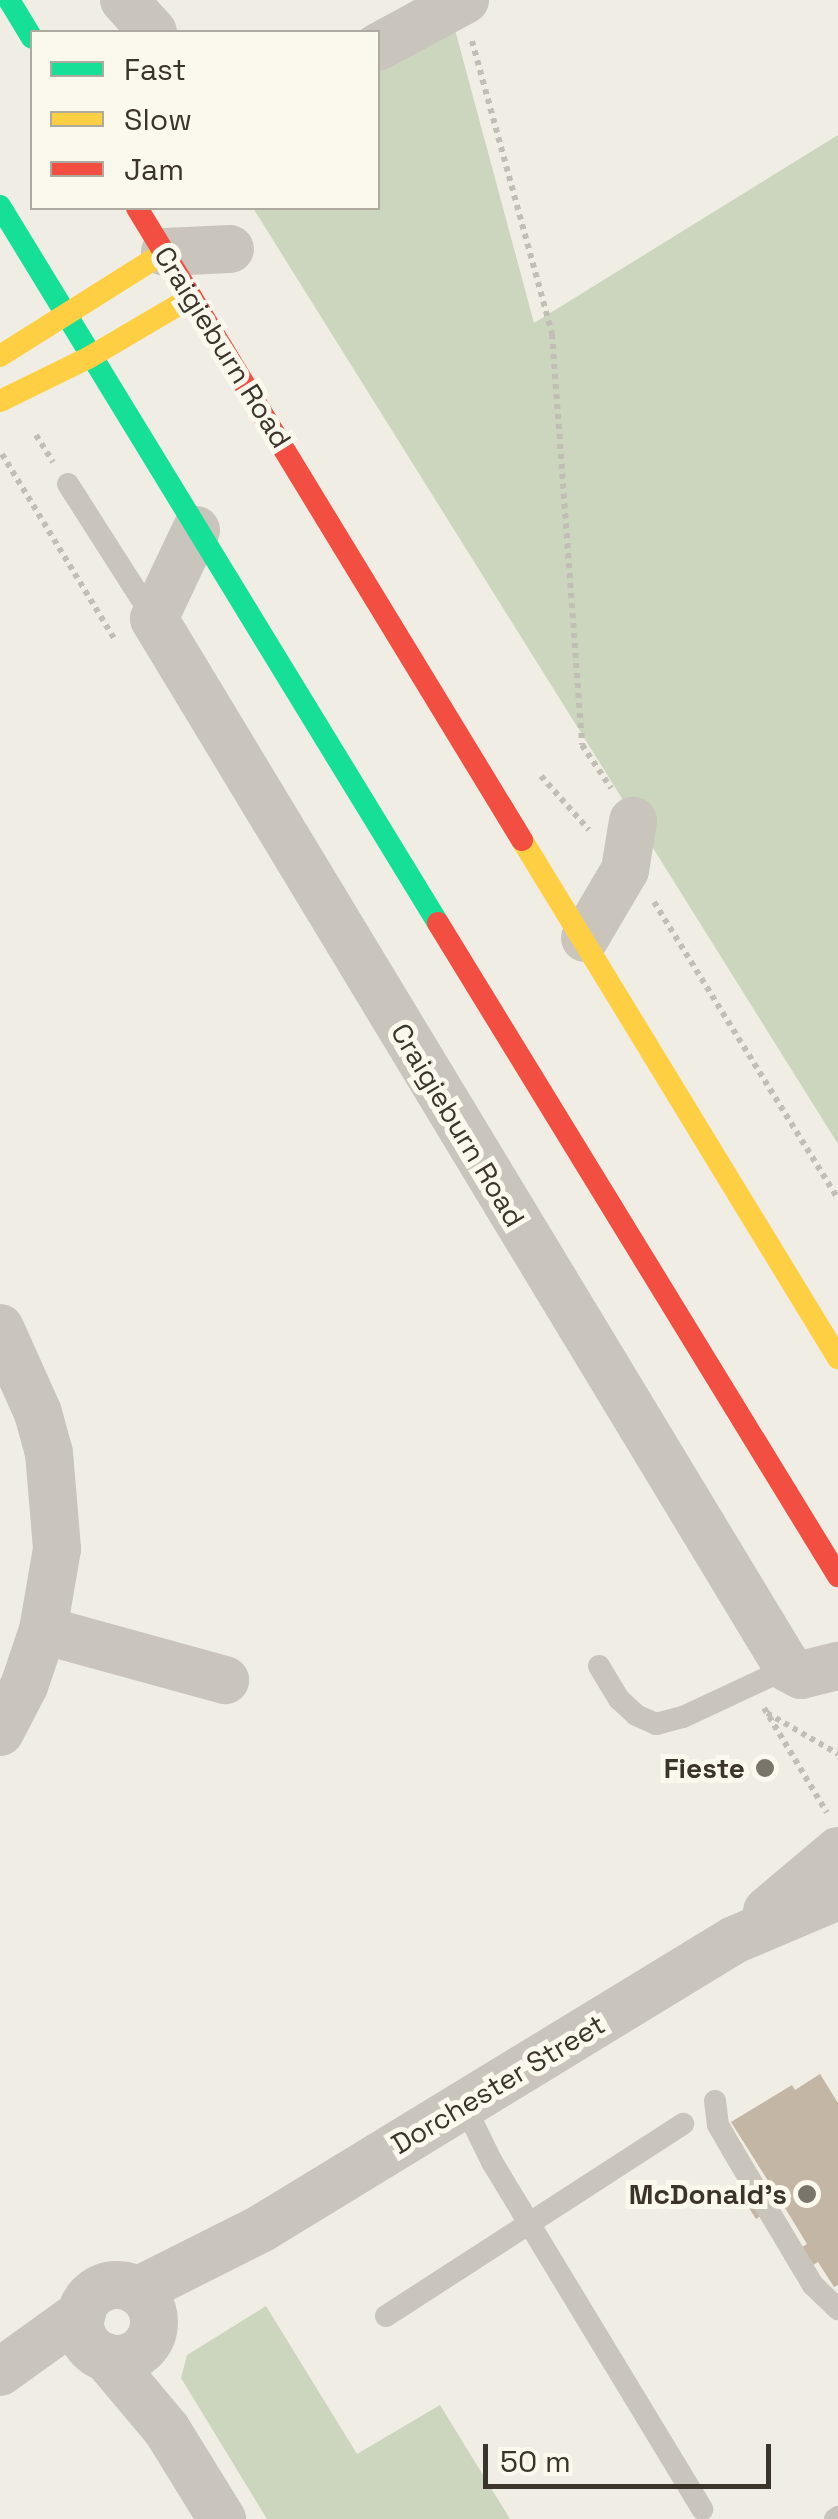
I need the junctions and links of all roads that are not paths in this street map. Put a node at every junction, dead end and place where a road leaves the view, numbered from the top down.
1 (9, 0) edge
2 (124, 0) edge
3 (469, 20) edge
4 (151, 30) edge
5 (30, 35) edge
6 (380, 47) edge
7 (0, 206) edge
8 (138, 210) edge
9 (164, 252) junction
10 (16, 256) edge
11 (192, 297) junction
12 (63, 313) junction
13 (0, 356) edge
14 (90, 356) junction
15 (6, 399) edge
16 (68, 484) road end
17 (196, 530) junction
18 (154, 619) junction
19 (633, 821) road end
20 (584, 938) junction
21 (0, 1328) edge
22 (838, 1358) edge
23 (838, 1576) edge
24 (43, 1630) junction
25 (599, 1666) dead end
26 (838, 1666) edge
27 (788, 1668) junction
28 (225, 1680) dead end
29 (0, 1732) edge
30 (834, 1835) edge
31 (838, 1896) edge
32 (734, 1940) junction
33 (715, 2101) dead end
34 (464, 2105) junction
35 (683, 2124) dead end
36 (529, 2224) junction
37 (838, 2309) edge
38 (386, 2316) dead end
39 (118, 2330) junction
40 (1, 2372) edge
41 (702, 2509) dead end
42 (222, 2519) edge

1 - 5 main road
2 - 4 street
3 - 6 street
7 - 10 main road
8 - 9 main road, Craigieburn Road
9 - 11 street
9 - 12 main road
10 - 12 main road
11 - 14 main road
11 - 20 main road, Craigieburn Road
12 - 13 main road
12 - 14 main road
14 - 15 main road
14 - 17 main road
16 - 18 lane
17 - 18 street
17 - 23 main road
18 - 27 street, Craigieburn Road
19 - 20 street
20 - 22 main road, Craigieburn Road
21 - 24 street
24 - 28 street
24 - 29 street
25 - 27 lane
26 - 27 street
30 - 32 street, Dorchester Street
31 - 32 street, Dorchester Street
32 - 34 street, Dorchester Street
33 - 37 lane
34 - 36 lane
34 - 39 street, Dorchester Street
35 - 36 lane
36 - 38 lane
36 - 41 lane
39 - 40 street, Dorchester Street
39 - 42 street

